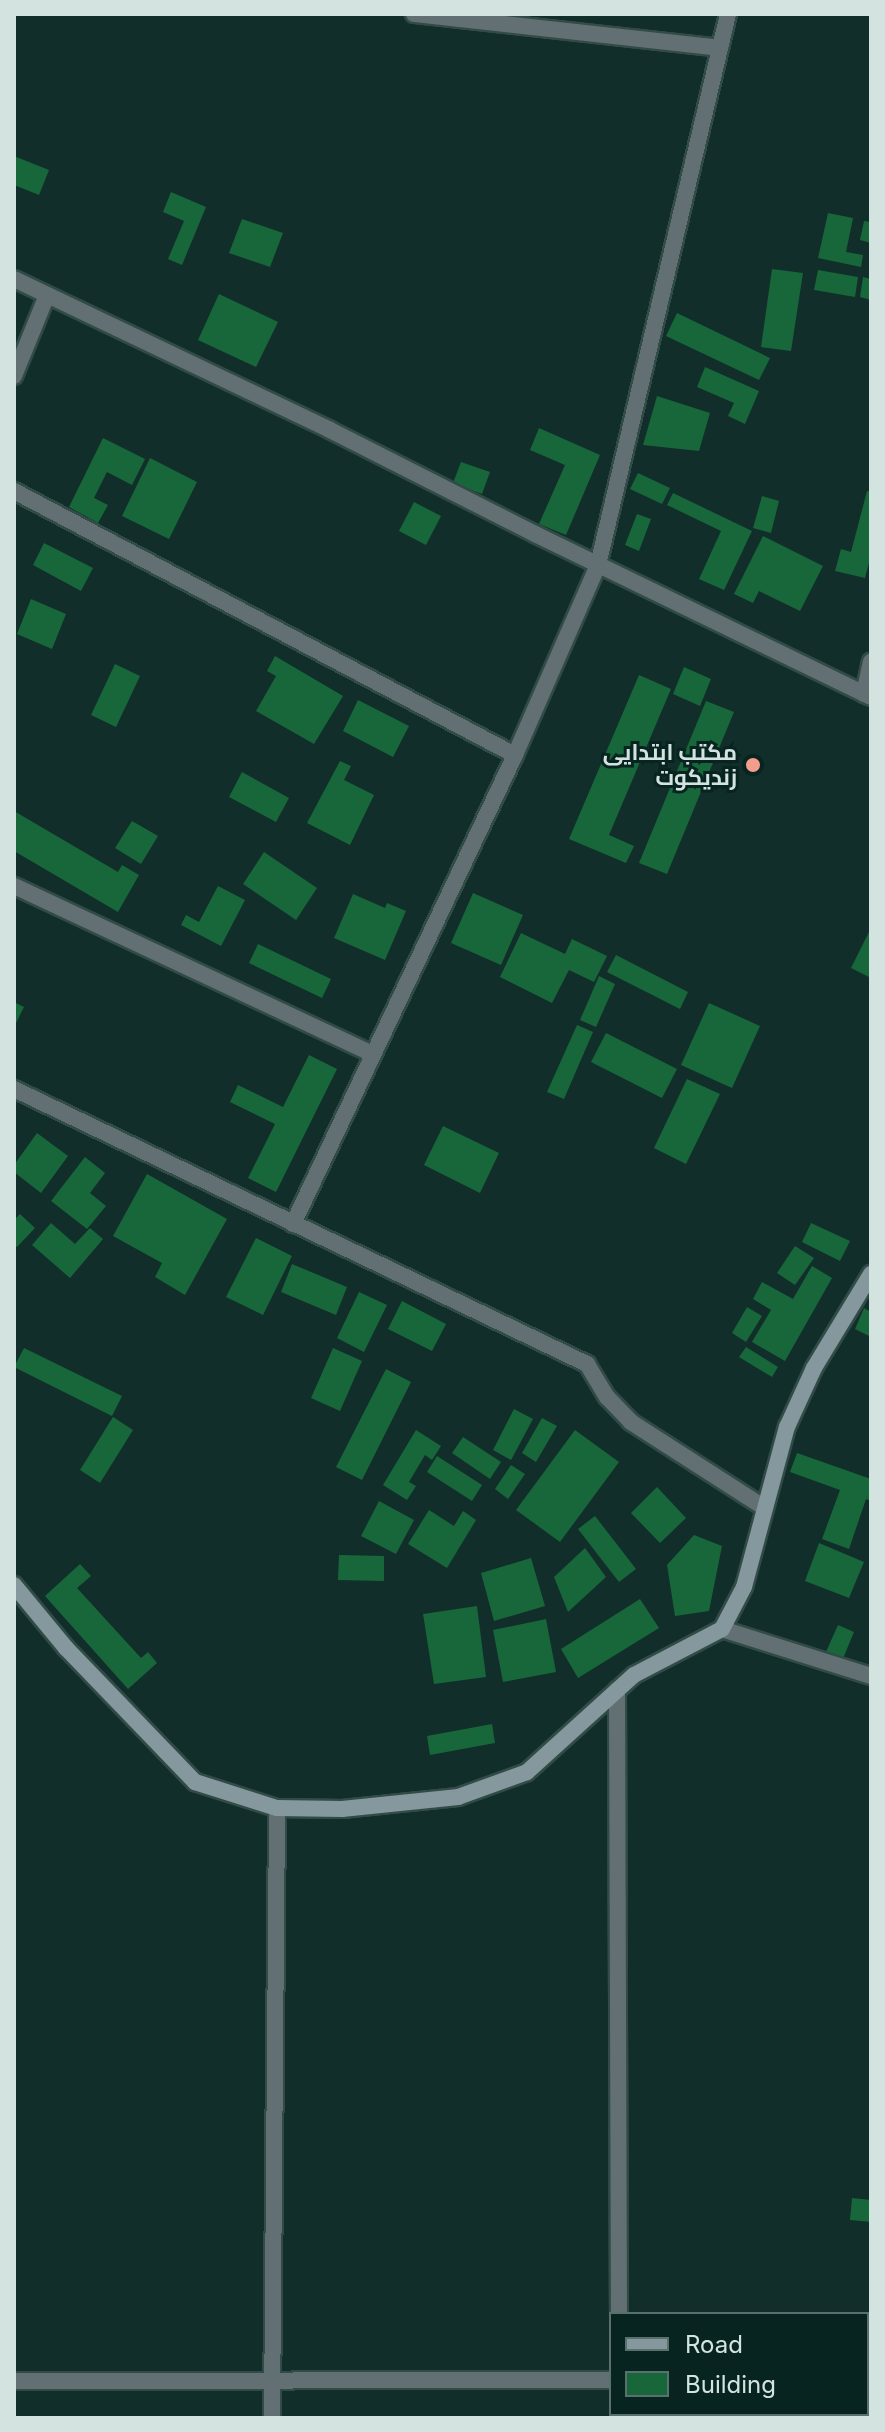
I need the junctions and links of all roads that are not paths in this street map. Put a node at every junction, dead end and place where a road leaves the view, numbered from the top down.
1 (414, 14) edge
2 (728, 14) edge
3 (720, 48) junction
4 (14, 279) edge
5 (47, 295) junction
6 (14, 376) edge
7 (14, 491) edge
8 (598, 565) junction
9 (871, 662) edge
10 (868, 696) edge
11 (515, 755) junction
12 (14, 886) edge
13 (373, 1054) junction
14 (14, 1089) edge
15 (293, 1224) junction
16 (871, 1274) edge
17 (765, 1508) junction
18 (14, 1585) edge
19 (722, 1629) junction
20 (871, 1676) edge
21 (617, 1690) junction
22 (277, 1808) junction
23 (619, 2312) edge
24 (609, 2380) edge
25 (14, 2381) edge
26 (272, 2381) junction
27 (272, 2418) edge

1 - 3 street
2 - 3 street
3 - 8 street
4 - 5 street
5 - 6 street
5 - 8 street
7 - 11 street
8 - 10 street
8 - 11 street
9 - 10 street
11 - 13 street
12 - 13 street
13 - 15 street
14 - 15 street
15 - 17 street
16 - 17 street
17 - 19 street
18 - 22 street
19 - 20 street
19 - 21 street
21 - 22 street
21 - 23 street
22 - 26 street
24 - 26 street
25 - 26 street
26 - 27 street

